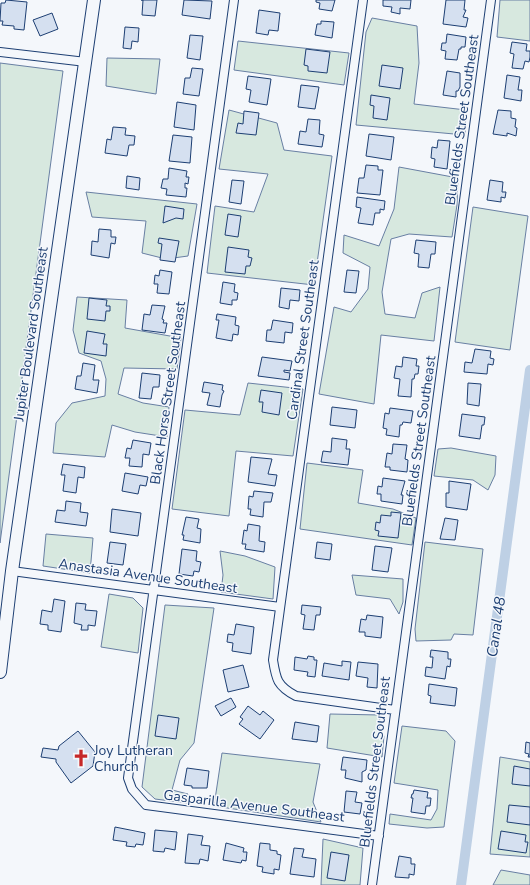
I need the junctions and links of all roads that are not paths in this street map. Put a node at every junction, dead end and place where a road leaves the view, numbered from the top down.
1 (94, 0) edge
2 (234, 0) edge
3 (363, 0) edge
4 (492, 0) edge
5 (0, 52) edge
6 (86, 62) junction
7 (12, 572) junction
8 (154, 590) junction
9 (280, 607) junction
10 (0, 672) edge
11 (395, 710) junction
12 (132, 790) joint
13 (379, 836) junction
14 (372, 885) edge

1 - 6 street, Jupiter Boulevard Southeast
2 - 8 street, Black Horse Street Southeast
3 - 9 street, Cardinal Street Southeast
4 - 11 street, Bluefields Street Southeast
5 - 6 street
6 - 7 street, Jupiter Boulevard Southeast
7 - 8 street, Anastasia Avenue Southeast
7 - 10 street, Jupiter Boulevard Southeast
8 - 9 street, Anastasia Avenue Southeast
8 - 12 street, Black Horse Street Southeast
9 - 11 street, Cardinal Street Southeast
11 - 13 street, Bluefields Street Southeast
12 - 13 street, Gasparilla Avenue Southeast
13 - 14 street, Bluefields Street Southeast

